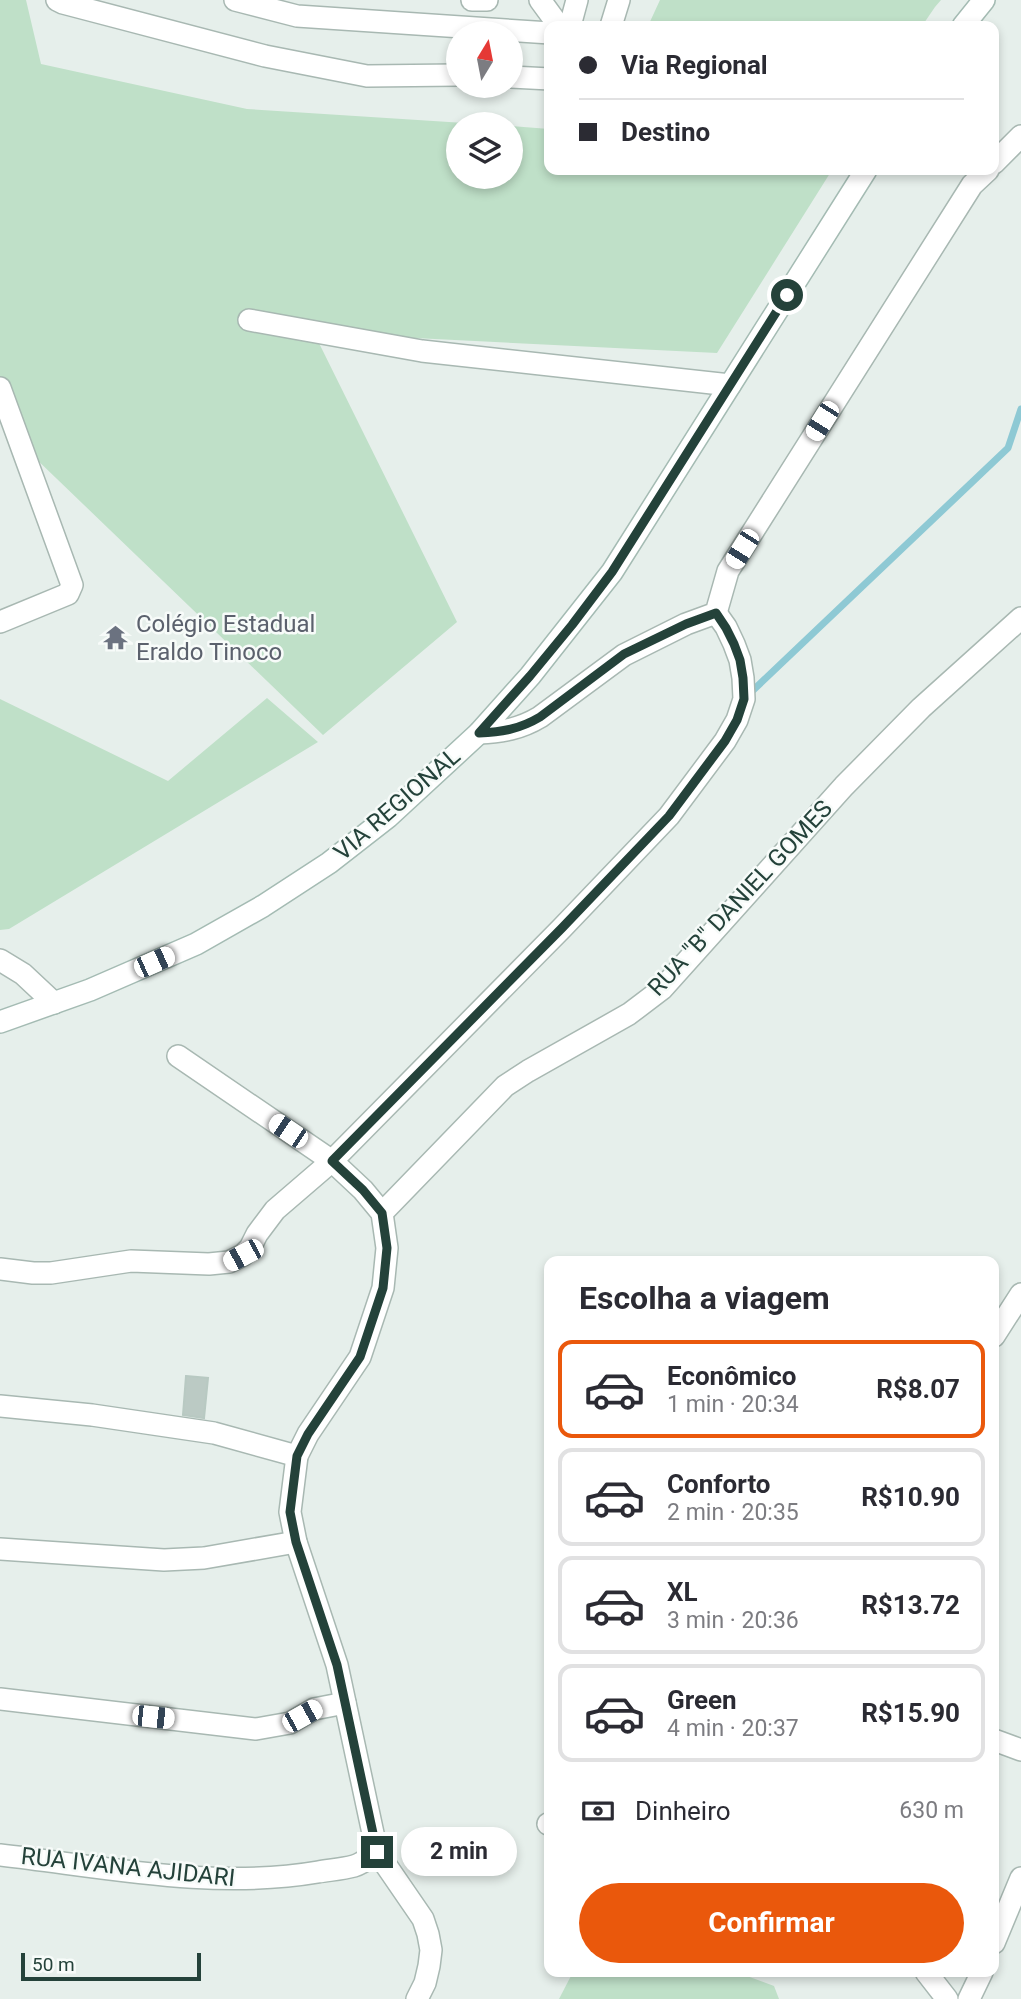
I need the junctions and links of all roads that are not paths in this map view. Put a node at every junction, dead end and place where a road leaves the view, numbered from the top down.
1 (57, 0) edge
2 (235, 0) edge
3 (472, 0) edge
4 (487, 0) edge
5 (540, 0) edge
6 (577, 0) edge
7 (619, 0) edge
8 (984, 0) edge
9 (555, 21) edge
10 (571, 21) edge
11 (613, 21) edge
12 (967, 21) edge
13 (544, 33) edge
14 (446, 75) edge
15 (523, 78) edge
16 (544, 79) edge
17 (1021, 136) edge
18 (999, 158) edge
19 (863, 175) edge
20 (983, 175) edge
21 (249, 320) dead end
22 (730, 386) junction
23 (0, 388) edge
24 (716, 613) junction
25 (1021, 618) edge
26 (0, 622) edge
27 (479, 733) junction
28 (0, 960) edge
29 (54, 1003) junction
30 (0, 1022) edge
31 (178, 1056) dead end
32 (332, 1161) junction
33 (382, 1213) junction
34 (0, 1269) edge
35 (1021, 1294) edge
36 (999, 1328) edge
37 (0, 1406) edge
38 (297, 1456) junction
39 (296, 1542) junction
40 (0, 1549) edge
41 (0, 1699) edge
42 (345, 1703) junction
43 (999, 1742) edge
44 (1021, 1750) edge
45 (377, 1852) junction
46 (0, 1855) edge
47 (1021, 1878) edge
48 (999, 1931) edge
49 (930, 1977) edge
50 (980, 1977) edge
51 (418, 1999) edge
52 (947, 1999) edge
53 (969, 1999) edge

1 - 14 street
2 - 13 street
3 - 4 street
5 - 9 street
6 - 10 street
7 - 11 street
8 - 12 street
15 - 16 street
17 - 18 street
19 - 22 street, VIA REGIONAL
20 - 24 street
21 - 22 street
22 - 27 street, VIA REGIONAL
23 - 26 street
24 - 27 street
24 - 32 street
25 - 33 street, RUA "B" DANIEL GOMES
27 - 29 street, VIA REGIONAL
28 - 29 street
29 - 30 street, VIA REGIONAL
31 - 32 street
32 - 33 street
32 - 34 street
33 - 38 street
35 - 36 street
37 - 38 street
38 - 39 street
39 - 40 street
39 - 42 street
41 - 42 street
42 - 45 street
43 - 44 street
45 - 46 street, RUA IVANA AJIDARI
45 - 51 street
47 - 48 street
49 - 52 street
50 - 53 street

